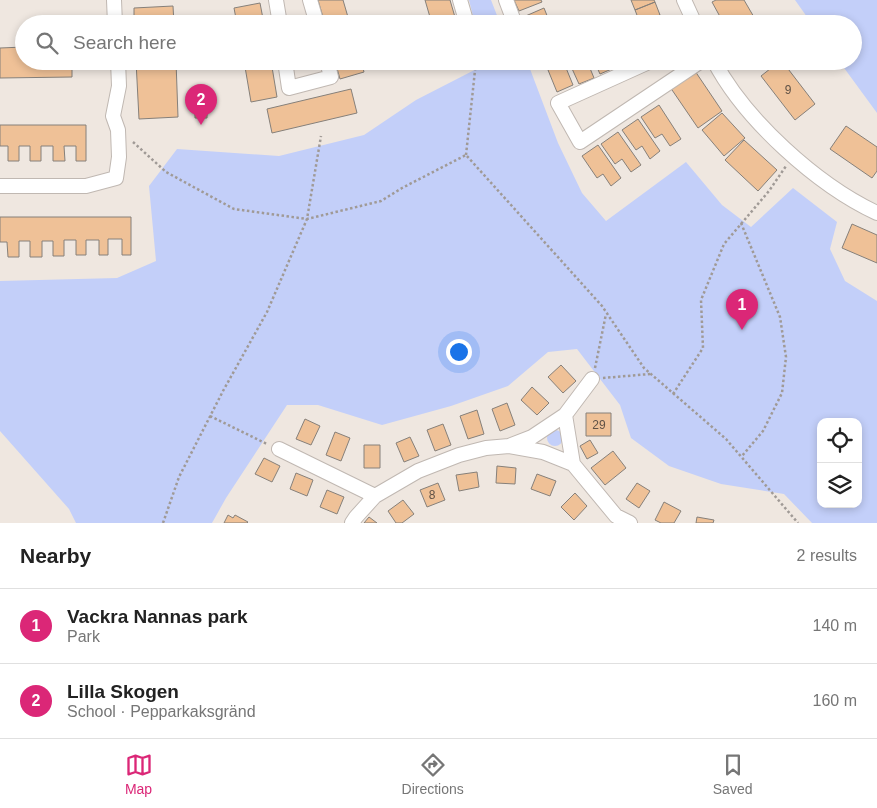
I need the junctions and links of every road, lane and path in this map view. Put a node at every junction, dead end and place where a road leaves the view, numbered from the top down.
1 (114, 0) edge
2 (276, 0) edge
3 (310, 0) edge
4 (460, 0) edge
5 (506, 0) edge
6 (684, 0) edge
7 (115, 15) edge
8 (278, 15) edge
9 (314, 15) edge
10 (464, 15) edge
11 (512, 15) edge
12 (691, 15) edge
13 (118, 70) edge
14 (286, 70) edge
15 (329, 70) edge
16 (475, 70) edge
17 (631, 70) edge
18 (688, 70) edge
19 (720, 70) edge
20 (118, 130) junction
21 (321, 136) dead end
22 (466, 155) junction
23 (793, 157) junction
24 (0, 186) edge
25 (877, 213) edge
26 (307, 219) junction
27 (741, 223) junction
28 (606, 313) junction
29 (651, 374) junction
30 (592, 379) junction
31 (673, 394) junction
32 (565, 415) junction
33 (210, 416) junction
34 (509, 446) junction
35 (279, 449) joint
36 (742, 457) junction
37 (573, 464) junction
38 (375, 496) junction
39 (163, 523) edge
40 (352, 523) edge
41 (630, 523) edge
42 (798, 523) edge

1 - 7 street
2 - 8 street
3 - 9 street
4 - 10 street
5 - 11 street
6 - 12 street
13 - 20 street
14 - 15 street
16 - 22 path
17 - 18 street
19 - 23 street
20 - 24 street
20 - 26 path
21 - 26 path
22 - 26 path
22 - 28 path
23 - 25 street
23 - 27 path
26 - 33 path
27 - 31 path
27 - 36 path
28 - 29 path
28 - 30 path
29 - 30 path
29 - 31 path
30 - 32 street
31 - 36 path
32 - 34 street
32 - 37 street
33 - 35 path
33 - 39 path
34 - 37 street
34 - 38 street
35 - 38 street
36 - 42 path
37 - 41 street
38 - 40 street

